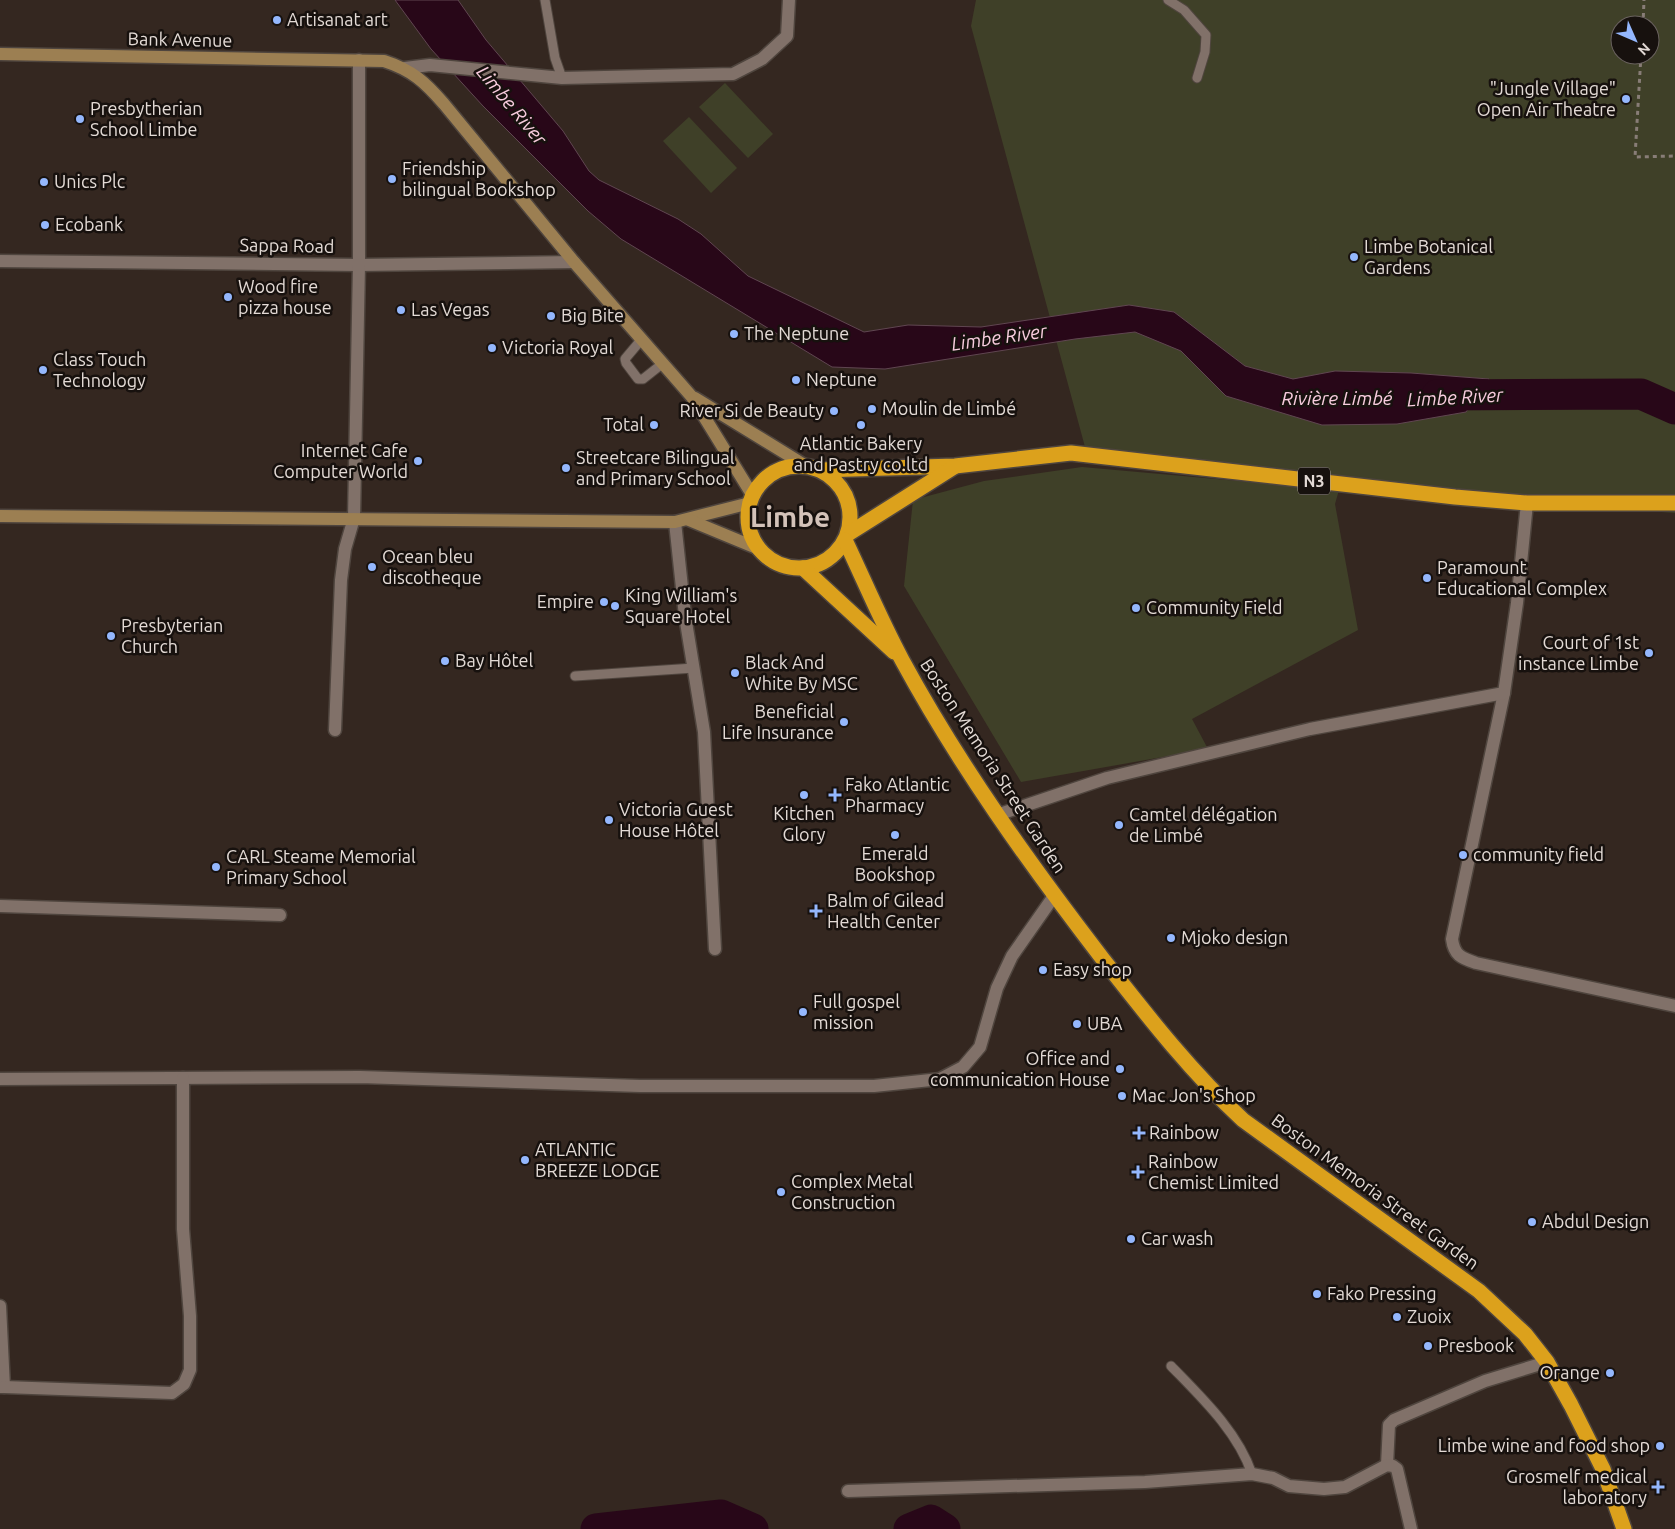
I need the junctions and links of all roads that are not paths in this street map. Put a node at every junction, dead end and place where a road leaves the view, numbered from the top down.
1 (545, 0) edge
2 (789, 0) edge
3 (1168, 0) edge
4 (0, 54) edge
5 (359, 60) junction
6 (405, 68) junction
7 (562, 78) junction
8 (1197, 78) dead end
9 (0, 261) edge
10 (574, 262) junction
11 (359, 265) junction
12 (641, 340) junction
13 (662, 364) junction
14 (692, 397) junction
15 (955, 466) junction
16 (813, 468) junction
17 (752, 500) junction
18 (1527, 503) junction
19 (1675, 503) edge
20 (0, 516) edge
21 (354, 518) junction
22 (689, 520) junction
23 (675, 522) junction
24 (847, 537) junction
25 (759, 548) junction
26 (803, 568) junction
27 (901, 658) junction
28 (694, 668) junction
29 (575, 676) dead end
30 (1504, 693) junction
31 (336, 730) dead end
32 (997, 815) junction
33 (1054, 896) junction
34 (0, 906) edge
35 (280, 915) dead end
36 (715, 949) dead end
37 (1675, 1006) edge
38 (183, 1078) junction
39 (0, 1079) edge
40 (0, 1306) edge
41 (1548, 1362) junction
42 (1172, 1366) dead end
43 (2, 1387) edge
44 (1387, 1465) junction
45 (1252, 1474) junction
46 (848, 1491) dead end
47 (1411, 1529) edge
48 (1624, 1529) edge

1 - 7 lane
2 - 7 street
3 - 8 lane
4 - 5 main road, Bank Avenue
5 - 6 main road, Bank Avenue
5 - 11 street
6 - 7 street
6 - 10 main road
9 - 11 street, Sappa Road
10 - 11 street, Sappa Road
10 - 12 main road
11 - 21 street
12 - 13 main road
12 - 13 lane
13 - 14 main road
14 - 16 main road
14 - 17 main road
15 - 16 highway
15 - 18 highway, N3
15 - 24 highway
16 - 17 highway
16 - 24 highway
17 - 22 main road
17 - 25 highway
18 - 19 highway, N3
18 - 30 street
20 - 21 main road
21 - 23 main road
21 - 31 street
22 - 23 main road
22 - 25 main road
23 - 28 street
24 - 26 highway
24 - 27 highway, Boston Memoria Street Garden
25 - 26 highway
26 - 27 highway, Boston Memoria Street Garden
27 - 32 highway, Boston Memoria Street Garden
28 - 29 lane
28 - 36 street
30 - 32 street
30 - 37 street
32 - 33 highway, Boston Memoria Street Garden
33 - 38 street
33 - 41 highway, Boston Memoria Street Garden
34 - 35 street
38 - 39 street
38 - 43 street
40 - 43 street
41 - 44 street
41 - 48 highway, Boston Memoria Street Garden
42 - 45 lane
44 - 45 street
44 - 47 street
45 - 46 street

